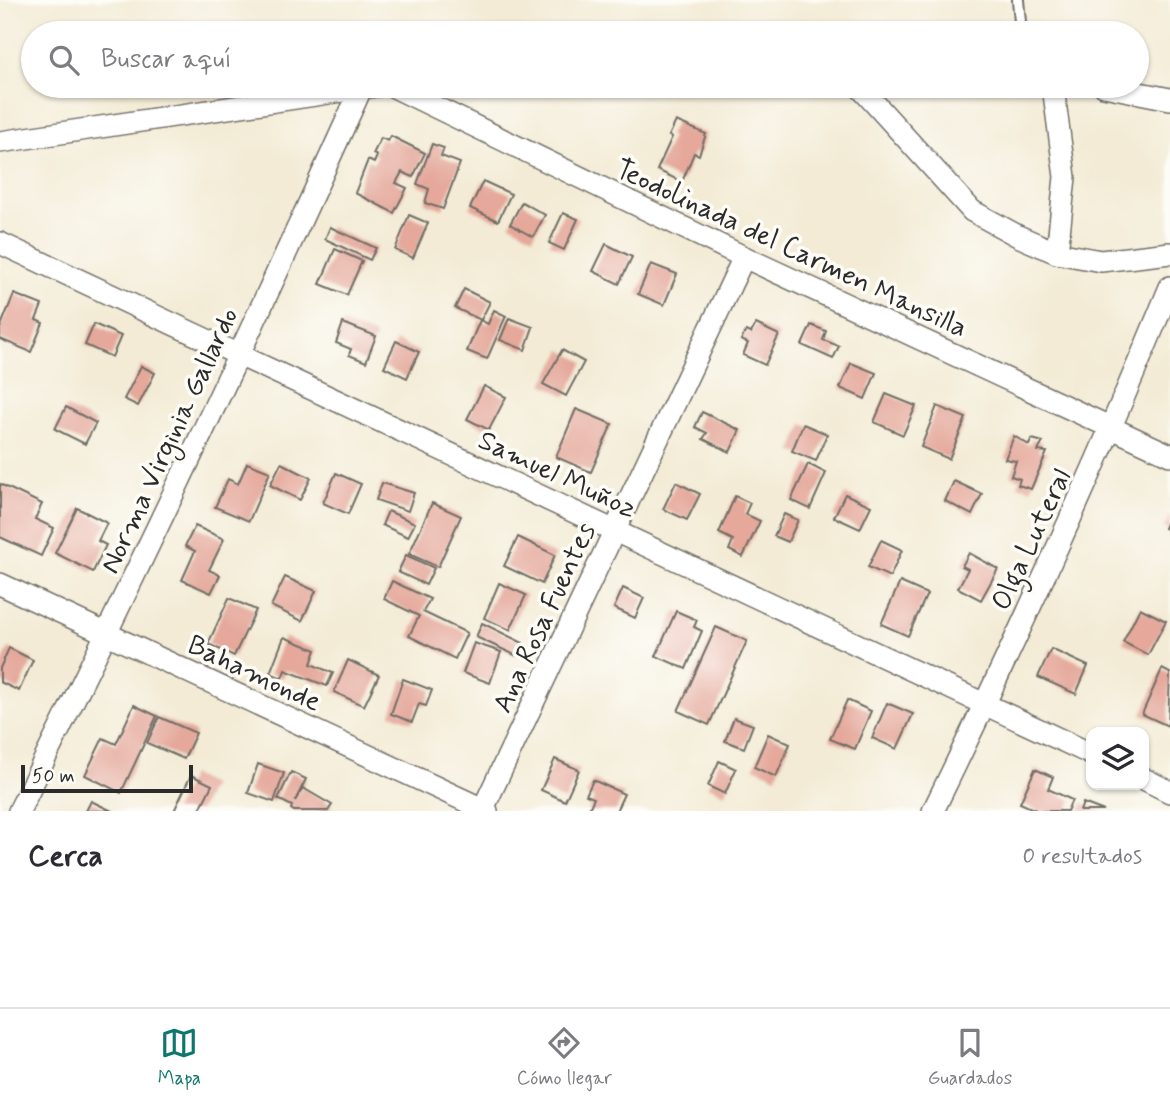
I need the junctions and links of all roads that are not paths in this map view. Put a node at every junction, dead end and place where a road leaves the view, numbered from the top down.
1 (1017, 0) edge
2 (1020, 21) edge
3 (1149, 95) edge
4 (294, 98) edge
5 (363, 98) edge
6 (417, 98) edge
7 (870, 98) edge
8 (1055, 98) edge
9 (1170, 99) edge
10 (0, 142) edge
11 (0, 243) edge
12 (1057, 253) junction
13 (1170, 253) edge
14 (744, 257) junction
15 (1170, 287) edge
16 (240, 355) junction
17 (1112, 428) junction
18 (1170, 455) edge
19 (615, 530) junction
20 (0, 584) edge
21 (107, 634) junction
22 (986, 702) junction
23 (1086, 752) edge
24 (1149, 782) edge
25 (1170, 792) edge
26 (484, 810) edge
27 (19, 811) edge
28 (933, 811) edge

1 - 2 lane
3 - 9 street
4 - 10 street
5 - 16 street, Norma Virginia Gallardo
6 - 14 street, Teodolinada del Carmen Mansilla
7 - 12 street
8 - 12 street
11 - 16 street, Samuel Muñoz
12 - 13 street
14 - 17 street, Teodolinada del Carmen Mansilla
14 - 19 street, Ana Rosa Fuentes
15 - 17 street, Olga Luteral
16 - 19 street, Samuel Muñoz
16 - 21 street, Norma Virginia Gallardo
17 - 18 street, Teodolinada del Carmen Mansilla
17 - 22 street, Olga Luteral
19 - 22 street, Samuel Muñoz
19 - 26 street, Ana Rosa Fuentes
20 - 21 street, Bahamonde
21 - 26 street, Bahamonde
21 - 27 street, Norma Virginia Gallardo
22 - 23 street, Samuel Muñoz
22 - 28 street, Olga Luteral
24 - 25 street

